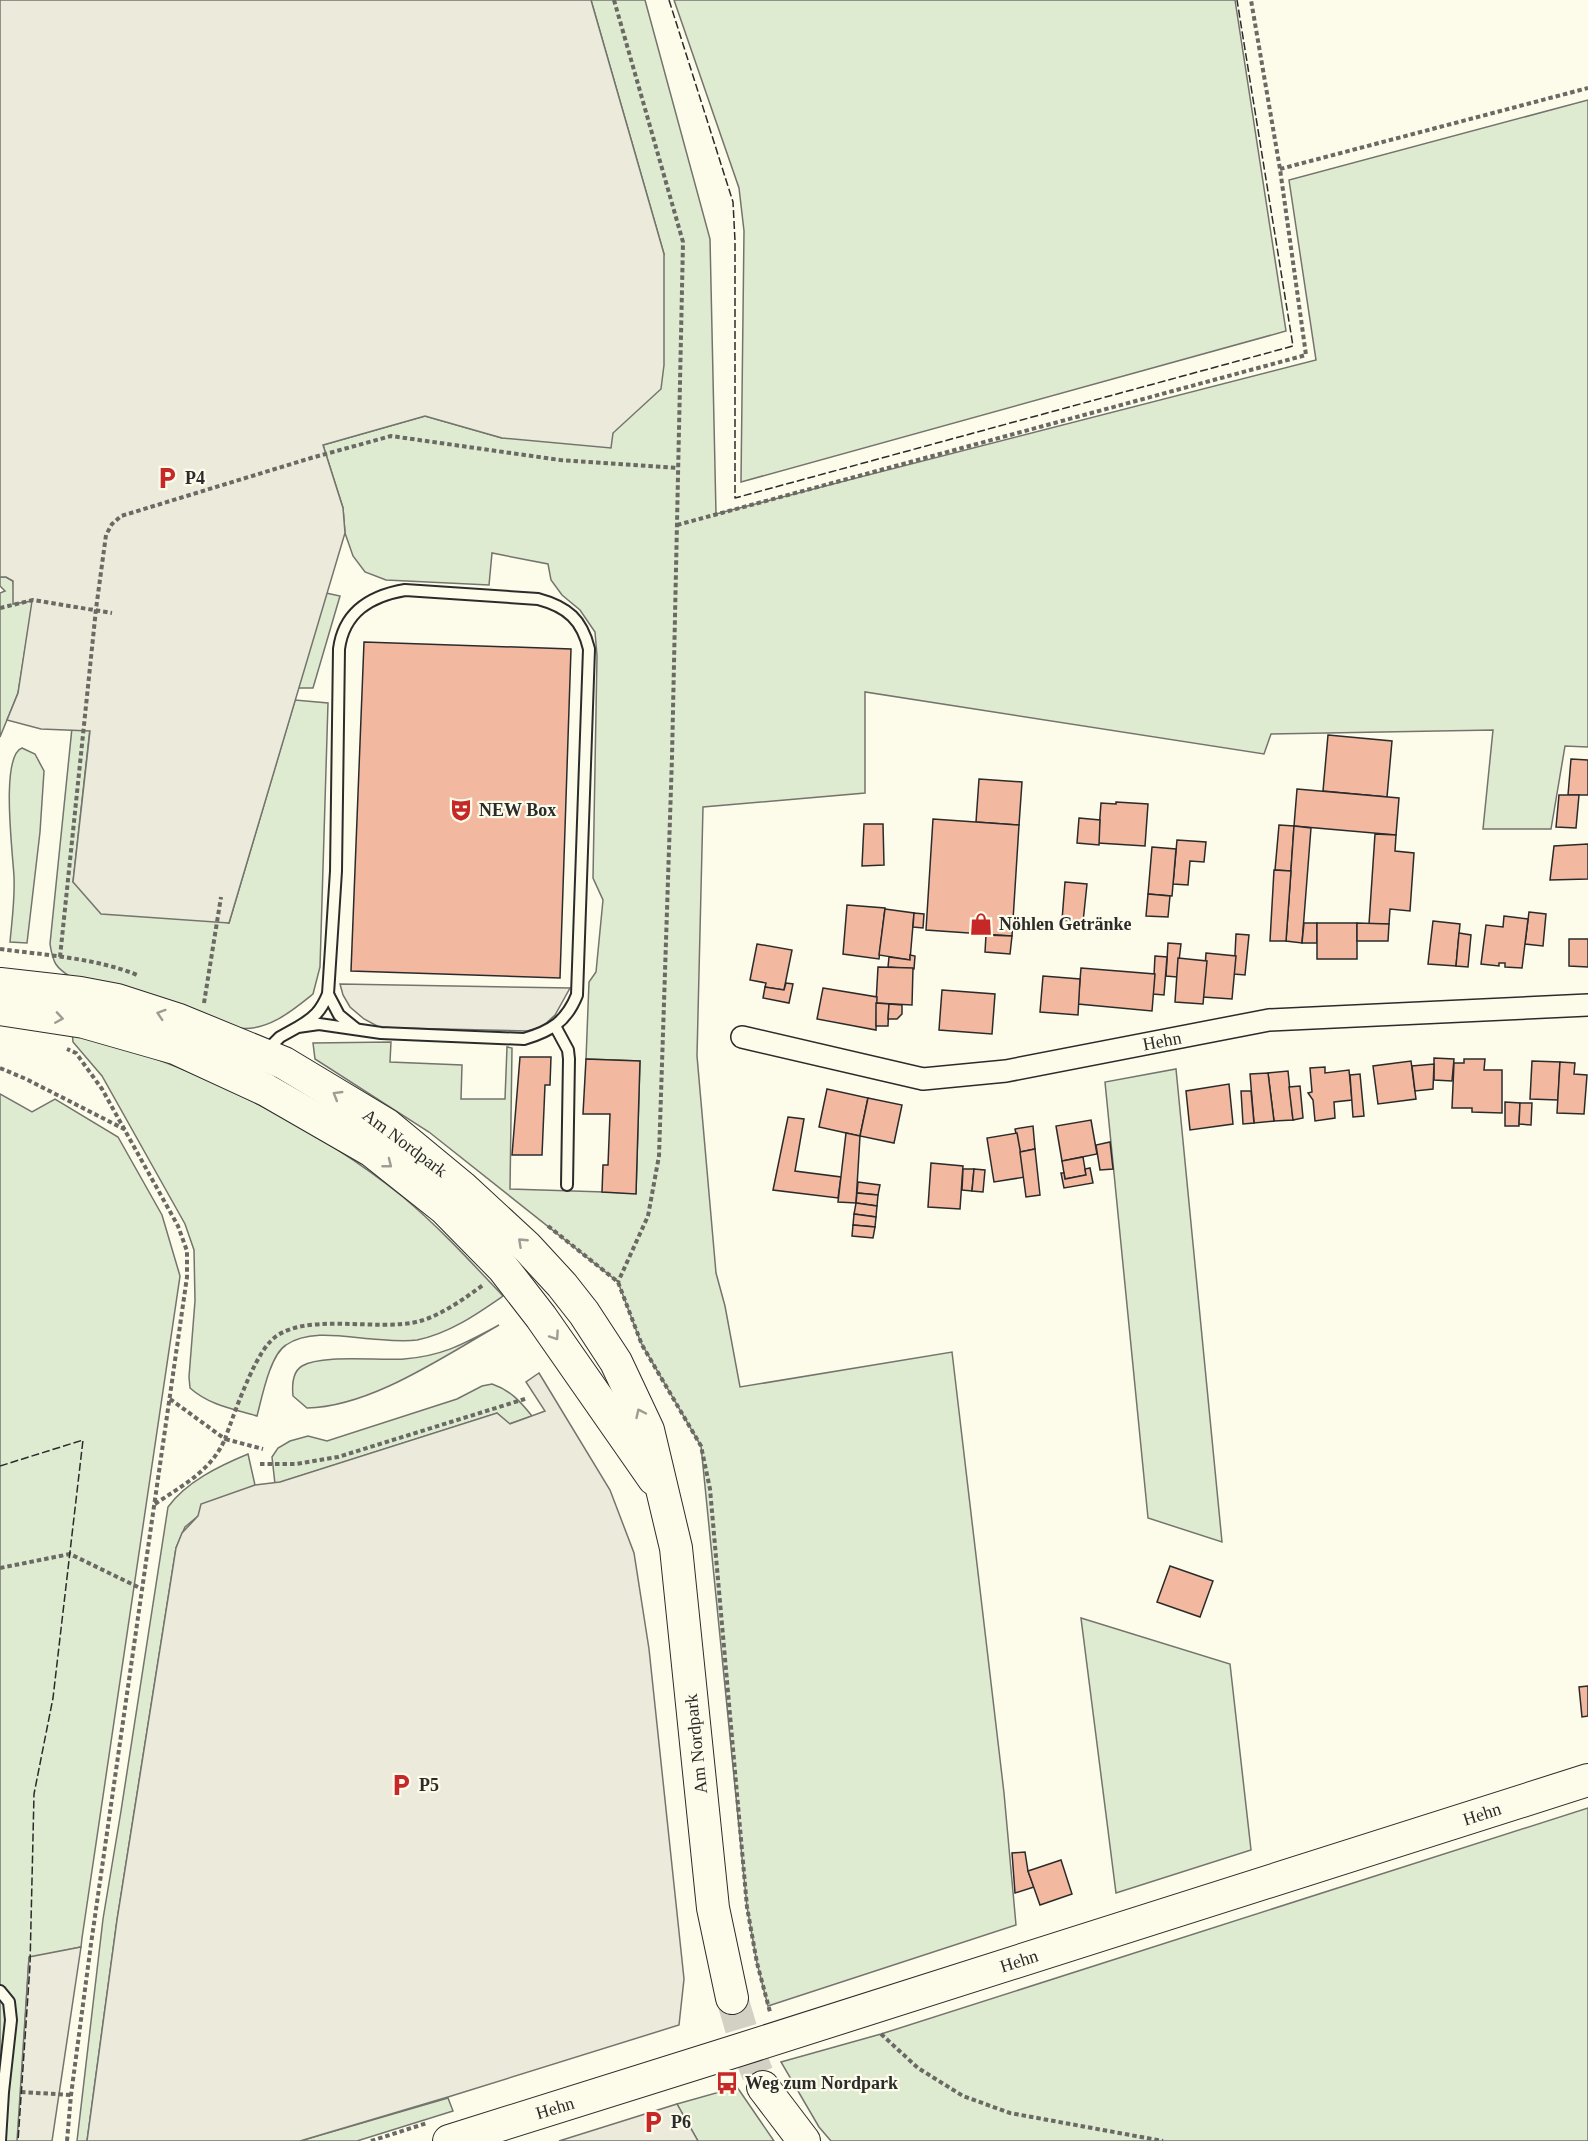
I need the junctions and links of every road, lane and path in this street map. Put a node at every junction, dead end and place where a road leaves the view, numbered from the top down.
1 (614, 0) edge
2 (1251, 0) edge
3 (1588, 88) edge
4 (1280, 169) junction
5 (678, 468) junction
6 (677, 525) junction
7 (0, 608) edge
8 (96, 609) junction
9 (112, 613) dead end
10 (221, 897) dead end
11 (60, 957) dead end
12 (0, 984) edge
13 (328, 994) junction
14 (204, 1003) dead end
15 (1588, 1005) edge
16 (0, 1009) edge
17 (555, 1026) junction
18 (298, 1027) junction
19 (356, 1029) junction
20 (742, 1036) dead end
21 (59, 1045) dead end
22 (262, 1054) junction
23 (0, 1068) edge
24 (126, 1131) junction
25 (567, 1185) dead end
26 (503, 1268) junction
27 (618, 1282) dead end
28 (528, 1398) dead end
29 (169, 1399) junction
30 (225, 1439) junction
31 (263, 1449) dead end
32 (260, 1464) dead end
33 (662, 1490) junction
34 (154, 1504) junction
35 (0, 1568) edge
36 (142, 1589) junction
37 (1588, 1780) edge
38 (0, 1991) edge
39 (732, 1998) tunnel mouth
40 (880, 2034) dead end
41 (763, 2087) tunnel mouth
42 (3, 2092) junction
43 (71, 2095) junction
44 (0, 2141) edge
45 (67, 2141) edge
46 (449, 2141) edge
47 (804, 2141) edge
48 (1163, 2141) edge

1 - 5 path
2 - 4 path
3 - 4 path
4 - 6 path
5 - 6 path
5 - 8 path
6 - 27 path
7 - 8 path
8 - 9 path
8 - 11 path
10 - 14 path
22 -> 12 street, Am Nordpark
13 - 17 lane
13 - 18 lane
13 - 19 lane
15 - 20 street, Hehn
16 -> 26 street, Am Nordpark
17 - 19 lane
17 - 25 lane
18 - 19 lane
18 - 22 lane
21 - 24 path
33 -> 22 street, Am Nordpark
23 - 24 path
24 - 29 path
26 - 30 path
26 -> 33 street, Am Nordpark
28 - 32 path
29 - 30 path
29 - 34 path
30 - 31 path
30 - 34 path
33 - 39 street, Am Nordpark
34 - 36 path
35 - 36 path
36 - 43 path
37 - 46 street, Hehn
38 - 42 lane
40 - 48 path
41 - 47 street
42 - 43 path
42 - 44 lane
43 - 45 path

